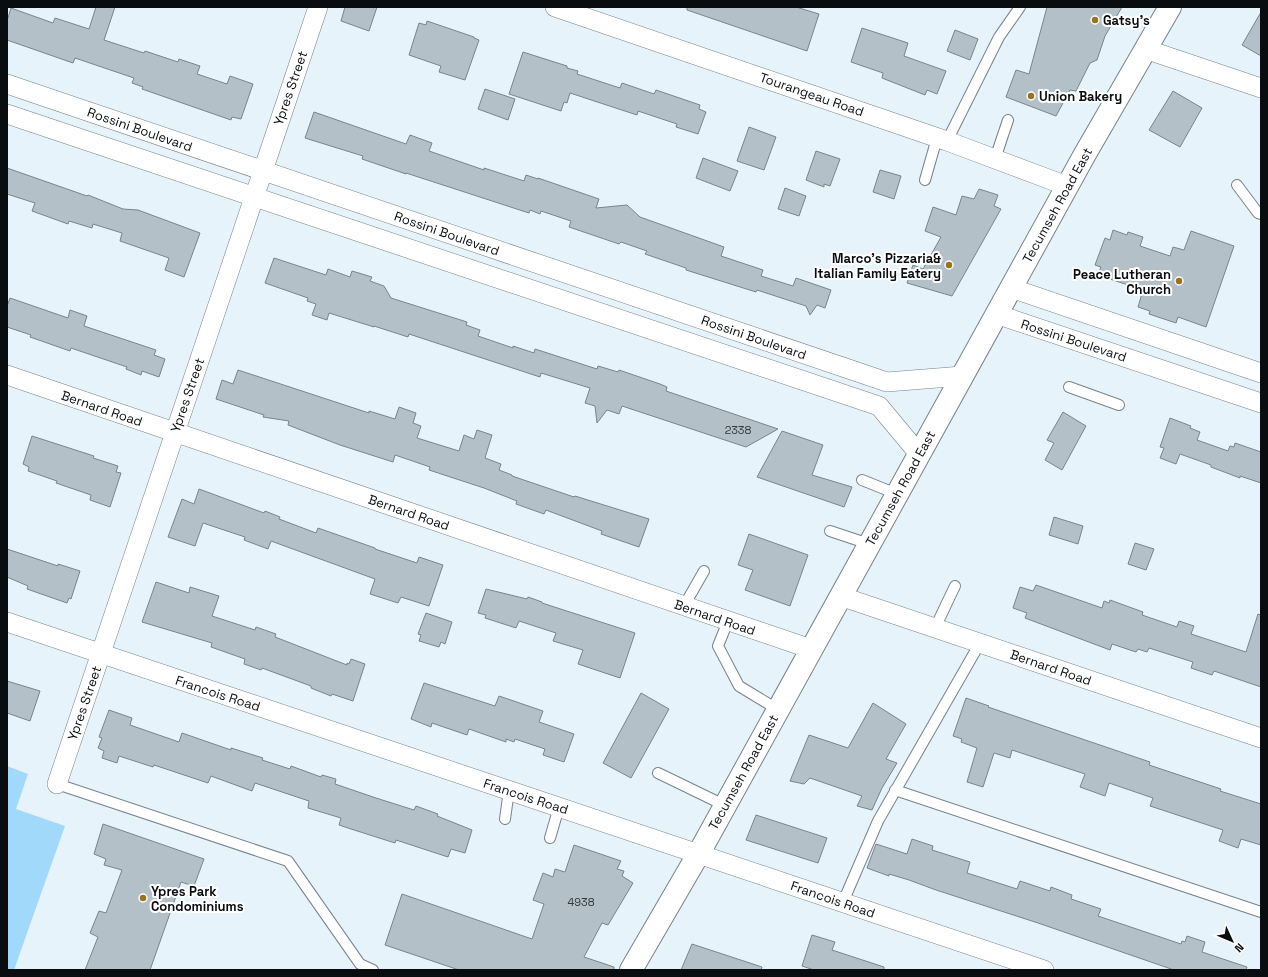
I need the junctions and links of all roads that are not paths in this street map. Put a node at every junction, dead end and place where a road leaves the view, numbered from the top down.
1 (318, 7) edge
2 (555, 7) edge
3 (1020, 7) edge
4 (1170, 7) edge
5 (1145, 49) junction
6 (7, 84) edge
7 (1261, 88) edge
8 (7, 114) edge
9 (1008, 120) dead end
10 (942, 139) junction
11 (995, 159) junction
12 (263, 170) junction
13 (925, 180) dead end
14 (1237, 185) dead end
15 (1067, 186) junction
16 (254, 197) junction
17 (1261, 214) edge
18 (1011, 288) junction
19 (996, 314) junction
20 (1160, 338) junction
21 (1152, 366) junction
22 (1261, 373) edge
23 (7, 375) edge
24 (962, 376) junction
25 (887, 382) junction
26 (1070, 387) dead end
27 (1261, 403) edge
28 (1119, 405) dead end
29 (879, 406) junction
30 (175, 432) junction
31 (919, 454) junction
32 (862, 480) dead end
33 (897, 494) junction
34 (830, 531) dead end
35 (869, 544) junction
36 (704, 571) dead end
37 (955, 586) dead end
38 (840, 596) junction
39 (684, 606) junction
40 (728, 621) junction
41 (7, 622) edge
42 (935, 628) junction
43 (980, 643) junction
44 (810, 649) junction
45 (100, 654) junction
46 (777, 710) junction
47 (1261, 738) edge
48 (658, 772) dead end
49 (57, 784) joint
50 (509, 790) junction
51 (895, 790) junction
52 (724, 805) junction
53 (560, 807) junction
54 (505, 819) dead end
55 (550, 838) dead end
56 (699, 853) junction
57 (843, 902) junction
58 (1261, 912) edge
59 (373, 970) edge
60 (631, 970) edge
61 (1044, 970) edge

1 - 12 street, Ypres Street
2 - 10 street, Tourangeau Road
3 - 10 lane
4 - 5 main road, Tecumseh Road East
5 - 7 street
5 - 15 main road, Tecumseh Road East
6 - 12 street, Rossini Boulevard
8 - 16 street, Rossini Boulevard
9 - 11 lane
10 - 11 street, Tourangeau Road
10 - 13 lane
11 - 15 street, Tourangeau Road
12 - 16 street, Ypres Street
12 - 25 street, Rossini Boulevard
14 - 17 lane
15 - 18 main road, Tecumseh Road East
16 - 29 street, Rossini Boulevard
16 - 30 street, Ypres Street
18 - 19 main road, Tecumseh Road East
18 - 20 street
19 - 21 street, Rossini Boulevard
19 - 24 main road, Tecumseh Road East
20 - 21 street
20 - 22 street
21 - 27 street, Rossini Boulevard
23 - 30 street, Bernard Road
24 - 25 street, Rossini Boulevard
24 - 31 main road, Tecumseh Road East
25 - 29 street
26 - 28 lane
29 - 31 street
30 - 39 street, Bernard Road
30 - 45 street, Ypres Street
31 - 33 main road, Tecumseh Road East
32 - 33 lane
33 - 35 main road, Tecumseh Road East
34 - 35 lane
35 - 38 main road, Tecumseh Road East
36 - 39 lane
37 - 42 lane
38 - 42 street, Bernard Road
38 - 44 main road, Tecumseh Road East
39 - 40 street, Bernard Road
40 - 44 street, Bernard Road
40 - 46 lane
41 - 45 street, Francois Road
42 - 43 street, Bernard Road
43 - 47 street, Bernard Road
43 - 51 lane
44 - 46 main road, Tecumseh Road East
45 - 49 street, Ypres Street
45 - 50 street, Francois Road
46 - 52 main road, Tecumseh Road East
48 - 52 lane
49 - 59 lane
50 - 53 street, Francois Road
50 - 54 lane
51 - 57 lane
51 - 58 lane
52 - 56 main road, Tecumseh Road East
53 - 55 lane
53 - 56 street, Francois Road
56 - 57 street, Francois Road
56 - 60 main road, Tecumseh Road East
57 - 61 street, Francois Road

